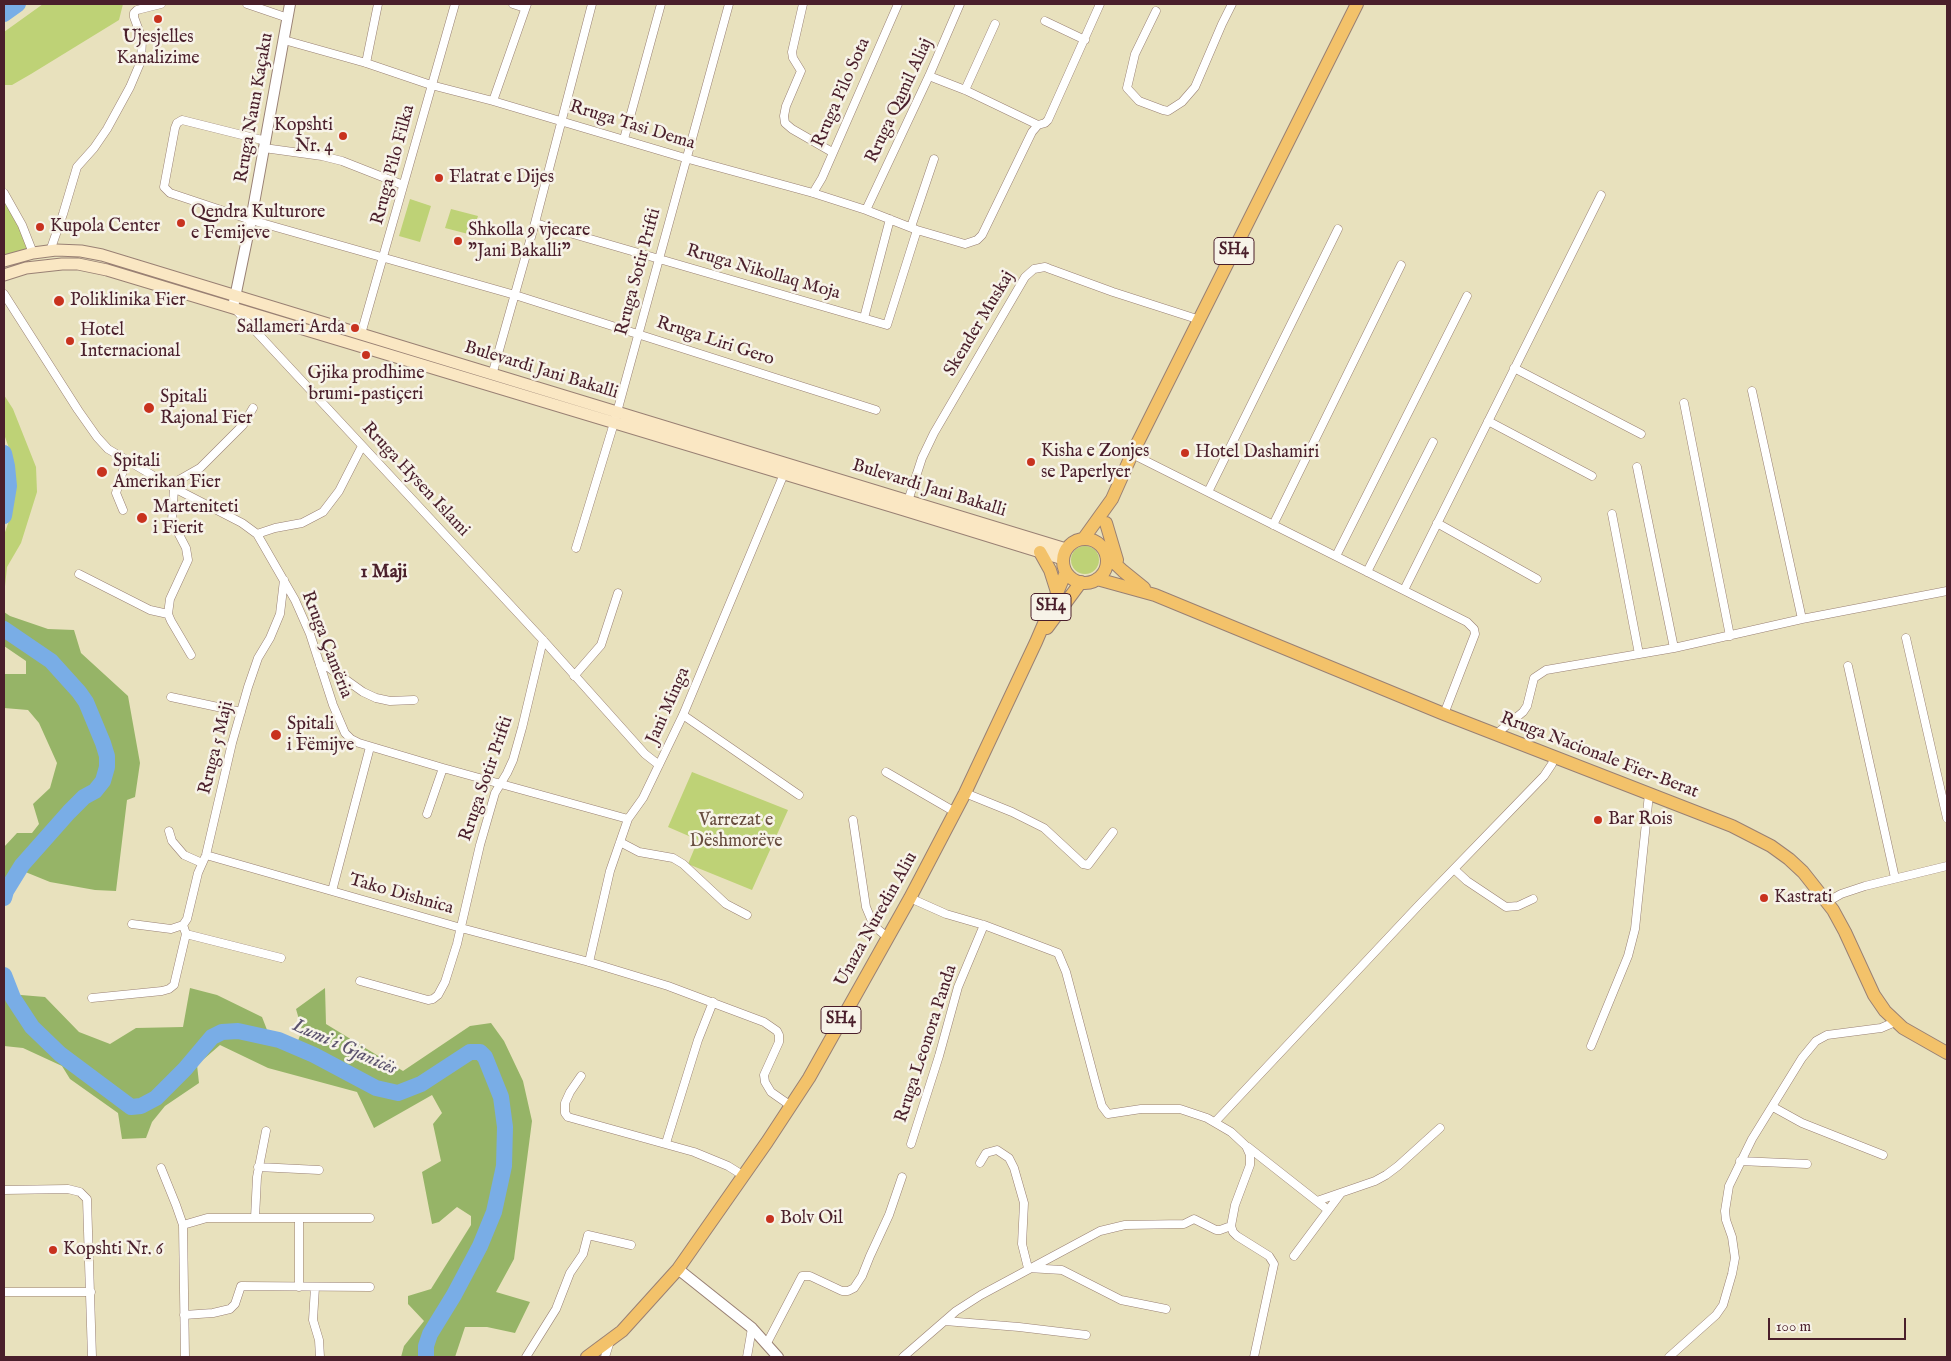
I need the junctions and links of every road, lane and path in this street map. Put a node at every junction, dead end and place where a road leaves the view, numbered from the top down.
1 (161, 4) edge
2 (247, 4) edge
3 (290, 4) edge
4 (378, 4) edge
5 (456, 4) edge
6 (513, 4) edge
7 (592, 4) edge
8 (661, 4) edge
9 (729, 4) edge
10 (803, 4) edge
11 (898, 4) edge
12 (960, 4) edge
13 (1100, 4) edge
14 (1232, 4) edge
15 (1356, 4) edge
16 (526, 6) edge
17 (1156, 11) dead end
18 (288, 18) junction
19 (1045, 21) dead end
20 (994, 24) dead end
21 (284, 40) junction
22 (1085, 40) junction
23 (366, 63) junction
24 (929, 76) junction
25 (431, 85) junction
26 (965, 90) junction
27 (494, 101) junction
28 (561, 121) junction
29 (1038, 125) junction
30 (624, 139) junction
31 (265, 144) junction
32 (832, 152) junction
33 (685, 158) junction
34 (934, 159) dead end
35 (403, 185) junction
36 (4, 193) edge
37 (813, 193) junction
38 (1601, 195) dead end
39 (866, 210) junction
40 (890, 219) junction
41 (251, 220) junction
42 (535, 223) junction
43 (914, 228) junction
44 (1338, 229) dead end
45 (50, 251) junction
46 (33, 253) junction
47 (384, 258) junction
48 (658, 258) junction
49 (4, 261) edge
50 (1401, 265) dead end
51 (4, 274) edge
52 (4, 294) edge
53 (235, 295) junction
54 (515, 296) junction
55 (1467, 296) dead end
56 (233, 307) junction
57 (864, 318) junction
58 (1200, 320) junction
59 (638, 333) junction
60 (361, 334) junction
61 (1514, 368) junction
62 (492, 375) junction
63 (1752, 391) dead end
64 (1684, 403) dead end
65 (254, 408) dead end
66 (876, 410) dead end
67 (616, 418) junction
68 (1488, 421) junction
69 (1641, 434) dead end
70 (1433, 442) dead end
71 (362, 446) junction
72 (1132, 454) junction
73 (126, 461) junction
74 (1638, 467) dead end
75 (786, 468) junction
76 (1592, 476) dead end
77 (174, 488) junction
78 (1208, 492) junction
79 (1112, 499) junction
80 (908, 501) junction
81 (123, 510) dead end
82 (1612, 514) dead end
83 (1106, 523) junction
84 (1437, 523) junction
85 (1273, 525) junction
86 (257, 534) junction
87 (1084, 538) junction
88 (576, 548) dead end
89 (1104, 551) junction
90 (1040, 552) junction
91 (1064, 554) junction
92 (1336, 556) junction
93 (1123, 571) junction
94 (1066, 572) junction
95 (1367, 572) junction
96 (79, 574) dead end
97 (1097, 579) junction
98 (1537, 579) dead end
99 (284, 580) junction
100 (1081, 582) junction
101 (1404, 590) junction
102 (1947, 591) edge
103 (1057, 592) junction
104 (618, 593) dead end
105 (1155, 595) junction
106 (168, 614) junction
107 (1802, 619) junction
108 (1730, 636) junction
109 (1906, 638) dead end
110 (543, 640) junction
111 (1036, 642) junction
112 (1674, 648) junction
113 (1639, 654) junction
114 (191, 655) dead end
115 (320, 665) junction
116 (1848, 666) dead end
117 (574, 676) junction
118 (171, 697) dead end
119 (414, 700) dead end
120 (241, 712) junction
121 (1444, 714) junction
122 (683, 715) junction
123 (1496, 734) junction
124 (370, 747) junction
125 (1554, 757) junction
126 (659, 764) junction
127 (443, 768) junction
128 (886, 772) dead end
129 (500, 784) junction
130 (965, 793) junction
131 (1649, 794) junction
132 (799, 795) dead end
133 (955, 812) junction
134 (427, 814) dead end
135 (628, 818) junction
136 (1947, 818) edge
137 (853, 820) dead end
138 (169, 831) dead end
139 (1113, 832) dead end
140 (620, 842) junction
141 (206, 855) junction
142 (202, 863) junction
143 (1947, 866) edge
144 (1454, 869) junction
145 (1895, 878) junction
146 (332, 891) junction
147 (910, 898) junction
148 (1533, 899) dead end
149 (1827, 902) junction
150 (747, 915) dead end
151 (132, 924) dead end
152 (183, 925) junction
153 (984, 925) junction
154 (461, 928) junction
155 (186, 934) junction
156 (887, 937) junction
157 (282, 958) dead end
158 (589, 962) junction
159 (360, 981) dead end
160 (92, 998) dead end
161 (713, 1002) junction
162 (1895, 1022) junction
163 (1591, 1046) dead end
164 (1947, 1053) edge
165 (581, 1076) dead end
166 (791, 1106) junction
167 (1773, 1107) junction
168 (1215, 1122) junction
169 (1440, 1128) dead end
170 (266, 1131) dead end
171 (666, 1143) junction
172 (911, 1144) dead end
173 (1246, 1146) junction
174 (1883, 1155) dead end
175 (1740, 1161) junction
176 (980, 1163) dead end
177 (1807, 1164) dead end
178 (258, 1167) junction
179 (161, 1168) dead end
180 (319, 1170) dead end
181 (744, 1176) junction
182 (902, 1177) dead end
183 (4, 1190) edge
184 (1342, 1192) junction
185 (1317, 1202) junction
186 (1328, 1210) junction
187 (254, 1218) junction
188 (299, 1218) junction
189 (370, 1218) dead end
190 (183, 1225) junction
191 (1231, 1226) junction
192 (631, 1246) dead end
193 (1294, 1256) dead end
194 (678, 1268) junction
195 (1028, 1268) junction
196 (299, 1287) junction
197 (315, 1287) junction
198 (370, 1288) dead end
199 (4, 1292) edge
200 (91, 1292) junction
201 (1166, 1309) dead end
202 (184, 1315) junction
203 (945, 1321) junction
204 (752, 1328) junction
205 (1086, 1335) dead end
206 (610, 1341) junction
207 (767, 1343) junction
208 (92, 1357) edge
209 (185, 1357) edge
210 (320, 1357) edge
211 (526, 1357) edge
212 (587, 1357) edge
213 (605, 1357) edge
214 (747, 1357) edge
215 (778, 1357) edge
216 (903, 1357) edge
217 (1254, 1357) edge
218 (1669, 1357) edge

1 - 45 street
2 - 18 street
3 - 18 street, Rruga Naun Kaçaku
4 - 23 street
5 - 25 street, Rruga Pilo Filka
6 - 16 street
7 - 28 street
8 - 30 street
9 - 33 street, Rruga Sotir Prifti
10 - 32 street
11 - 32 street, Rruga Pilo Sota
12 - 24 street, Rruga Qamil Aliaj
13 - 22 street, Rruga Tasi Dema
14 - 17 street
15 - 58 main road, SH4
16 - 27 street
18 - 21 street, Rruga Naun Kaçaku
19 - 22 street
20 - 26 street
21 - 23 street, Rruga Tasi Dema
21 - 31 street, Rruga Naun Kaçaku
22 - 29 street, Rruga Tasi Dema
23 - 25 street, Rruga Tasi Dema
24 - 26 street
24 - 39 street, Rruga Qamil Aliaj
25 - 27 street, Rruga Tasi Dema
25 - 35 street, Rruga Pilo Filka
26 - 29 street
27 - 28 street, Rruga Tasi Dema
28 - 30 street, Rruga Tasi Dema
28 - 42 street
29 - 43 street, Rruga Tasi Dema
30 - 33 street, Rruga Tasi Dema
31 - 35 street
31 - 41 street, Rruga Naun Kaçaku
31 - 41 street
32 - 37 street, Rruga Pilo Sota
33 - 37 street, Rruga Tasi Dema
33 - 48 street, Rruga Sotir Prifti
34 - 43 street
35 - 47 street, Rruga Pilo Filka
36 - 46 street
37 - 39 street, Rruga Tasi Dema
38 - 61 street
39 - 40 street, Rruga Tasi Dema
40 - 43 street, Rruga Tasi Dema
40 - 57 street
41 - 47 street
41 - 53 street, Rruga Naun Kaçaku
42 - 48 street, Rruga Nikollaq Moja
42 - 54 street
43 - 57 street, Rruga Nikollaq Moja
44 - 78 street
45 - 46 main road, Bulevardi Jani Bakalli
45 - 53 main road, Bulevardi Jani Bakalli
46 - 49 main road, Bulevardi Jani Bakalli
47 - 54 street, Rruga Liri Gero
47 - 60 street, Rruga Pilo Filka
48 - 57 street, Rruga Nikollaq Moja
48 - 59 street, Rruga Sotir Prifti
50 - 85 street
51 - 56 main road, Bulevardi Jani Bakalli
52 - 73 street, Rruga Çamëria
53 - 56 street, Rruga Naun Kaçaku
53 - 60 main road, Bulevardi Jani Bakalli
54 - 59 street, Rruga Liri Gero
54 - 62 street
55 - 92 street
56 - 67 main road, Bulevardi Jani Bakalli
56 - 71 street, Rruga Hysen Islami
58 - 72 main road, SH4
58 - 80 street, Skender Muskaj
59 - 66 street, Rruga Liri Gero
59 - 67 street, Rruga Sotir Prifti
60 - 62 main road, Bulevardi Jani Bakalli
61 - 68 street
61 - 69 street
62 - 67 main road, Bulevardi Jani Bakalli
63 - 107 street
64 - 108 street
65 - 77 street
67 - 75 main road, Bulevardi Jani Bakalli
67 - 88 street, Rruga Sotir Prifti
68 - 76 street
68 - 84 street
70 - 95 street
71 - 86 street
71 - 110 street, Rruga Hysen Islami
72 - 78 street
72 - 79 main road, SH4
73 - 77 street, Rruga Çamëria
73 - 81 street
74 - 112 street
75 - 80 main road, Bulevardi Jani Bakalli
75 - 90 main road, Bulevardi Jani Bakalli
75 - 122 street, Jani Minga
77 - 86 street, Rruga Çamëria
77 - 106 street
78 - 85 street
79 - 83 main road, SH4
79 - 87 main road, SH4
80 - 91 main road, Bulevardi Jani Bakalli
82 - 113 street
83 - 89 main road, SH4
83 - 93 main road
84 - 98 street
84 - 101 street
85 - 92 street
86 - 99 street, Rruga Çamëria
87 - 89 main road
87 - 91 main road, SH4
89 - 93 main road, Rruga Nacionale Fier-Berat
89 - 97 main road, SH4
90 - 91 main road, Bulevardi Jani Bakalli
90 - 103 main road
91 - 94 main road, SH4
92 - 95 street
93 - 105 main road, Rruga Nacionale Fier-Berat
94 - 100 main road, SH4
94 - 103 main road, Unaza Nuredin Aliu / SH4
95 - 101 street
96 - 106 street
97 - 100 main road, SH4
97 - 105 main road, Rruga Nacionale Fier-Berat
99 - 115 street, Rruga Çamëria
99 - 120 street, Rruga 5 Maji
100 - 111 main road, Unaza Nuredin Aliu / SH4
101 - 121 street
102 - 107 street
103 - 111 main road, Unaza Nuredin Aliu / SH4
104 - 117 street
105 - 121 main road, Rruga Nacionale Fier-Berat
106 - 114 street
107 - 108 street
108 - 112 street
109 - 136 street
110 - 117 street, Rruga Hysen Islami
110 - 129 street, Rruga Sotir Prifti
111 - 130 main road, Unaza Nuredin Aliu / SH4
112 - 113 street
113 - 123 street
115 - 119 street
115 - 124 street, Rruga Çamëria
116 - 145 street
117 - 126 street, Rruga Hysen Islami
118 - 120 street
120 - 141 street, Rruga 5 Maji
121 - 123 main road, Rruga Nacionale Fier-Berat
122 - 126 street, Jani Minga
122 - 132 street
123 - 125 main road, Rruga Nacionale Fier-Berat
124 - 127 street, Rruga Çamëria
124 - 146 street
125 - 131 main road, Rruga Nacionale Fier-Berat
125 - 144 street
126 - 135 street, Jani Minga
127 - 129 street, Rruga Çamëria
127 - 134 street
128 - 133 street
129 - 135 street, Rruga Çamëria
129 - 154 street, Rruga Sotir Prifti
130 - 133 main road, Unaza Nuredin Aliu / SH4
130 - 139 street
131 - 149 main road, Rruga Nacionale Fier-Berat
131 - 163 street
133 - 147 main road, Unaza Nuredin Aliu / SH4
135 - 140 street, Jani Minga
137 - 156 street
138 - 142 street
140 - 150 street
140 - 158 street, Jani Minga
141 - 142 street, Rruga 5 Maji
141 - 146 street, Tako Dishnica
142 - 152 street, Rruga 5 Maji
143 - 145 street
144 - 148 street
144 - 168 street
145 - 149 street
146 - 154 street, Tako Dishnica
147 - 153 street
147 - 156 main road, Unaza Nuredin Aliu / SH4
149 - 162 main road, Rruga Nacionale Fier-Berat
151 - 152 street
152 - 155 street
153 - 168 street
153 - 172 street, Rruga Leonora Panda
154 - 158 street, Tako Dishnica
154 - 159 street, Rruga Sotir Prifti
155 - 157 street
155 - 160 street
156 - 166 main road, Unaza Nuredin Aliu / SH4
158 - 161 street, Tako Dishnica
161 - 166 street, Tako Dishnica
161 - 171 street
162 - 164 main road, Rruga Nacionale Fier-Berat
162 - 167 street
165 - 171 street
166 - 181 main road, Unaza Nuredin Aliu / SH4
167 - 174 street
167 - 175 street
168 - 173 street
169 - 184 street
170 - 178 street
171 - 181 street
173 - 185 street
173 - 191 street
175 - 177 street
175 - 218 street
176 - 195 street
178 - 180 street
178 - 187 street
179 - 190 street
181 - 194 main road, Unaza Nuredin Aliu / SH4
182 - 207 street
183 - 200 street
184 - 185 street
184 - 186 street
185 - 186 street
186 - 193 street
187 - 188 street
187 - 190 street
188 - 189 street
188 - 196 street
190 - 202 street
191 - 195 street
191 - 217 street
192 - 211 street
194 - 204 street
194 - 206 main road, Unaza Nuredin Aliu / SH4
195 - 201 street
195 - 203 street
196 - 197 street
196 - 202 street
197 - 198 street
197 - 210 street
199 - 200 street
200 - 208 street
202 - 209 street
203 - 205 street
203 - 216 street
204 - 207 street
204 - 214 street
206 - 212 main road, Unaza Nuredin Aliu / SH4
206 - 213 street
207 - 215 street

